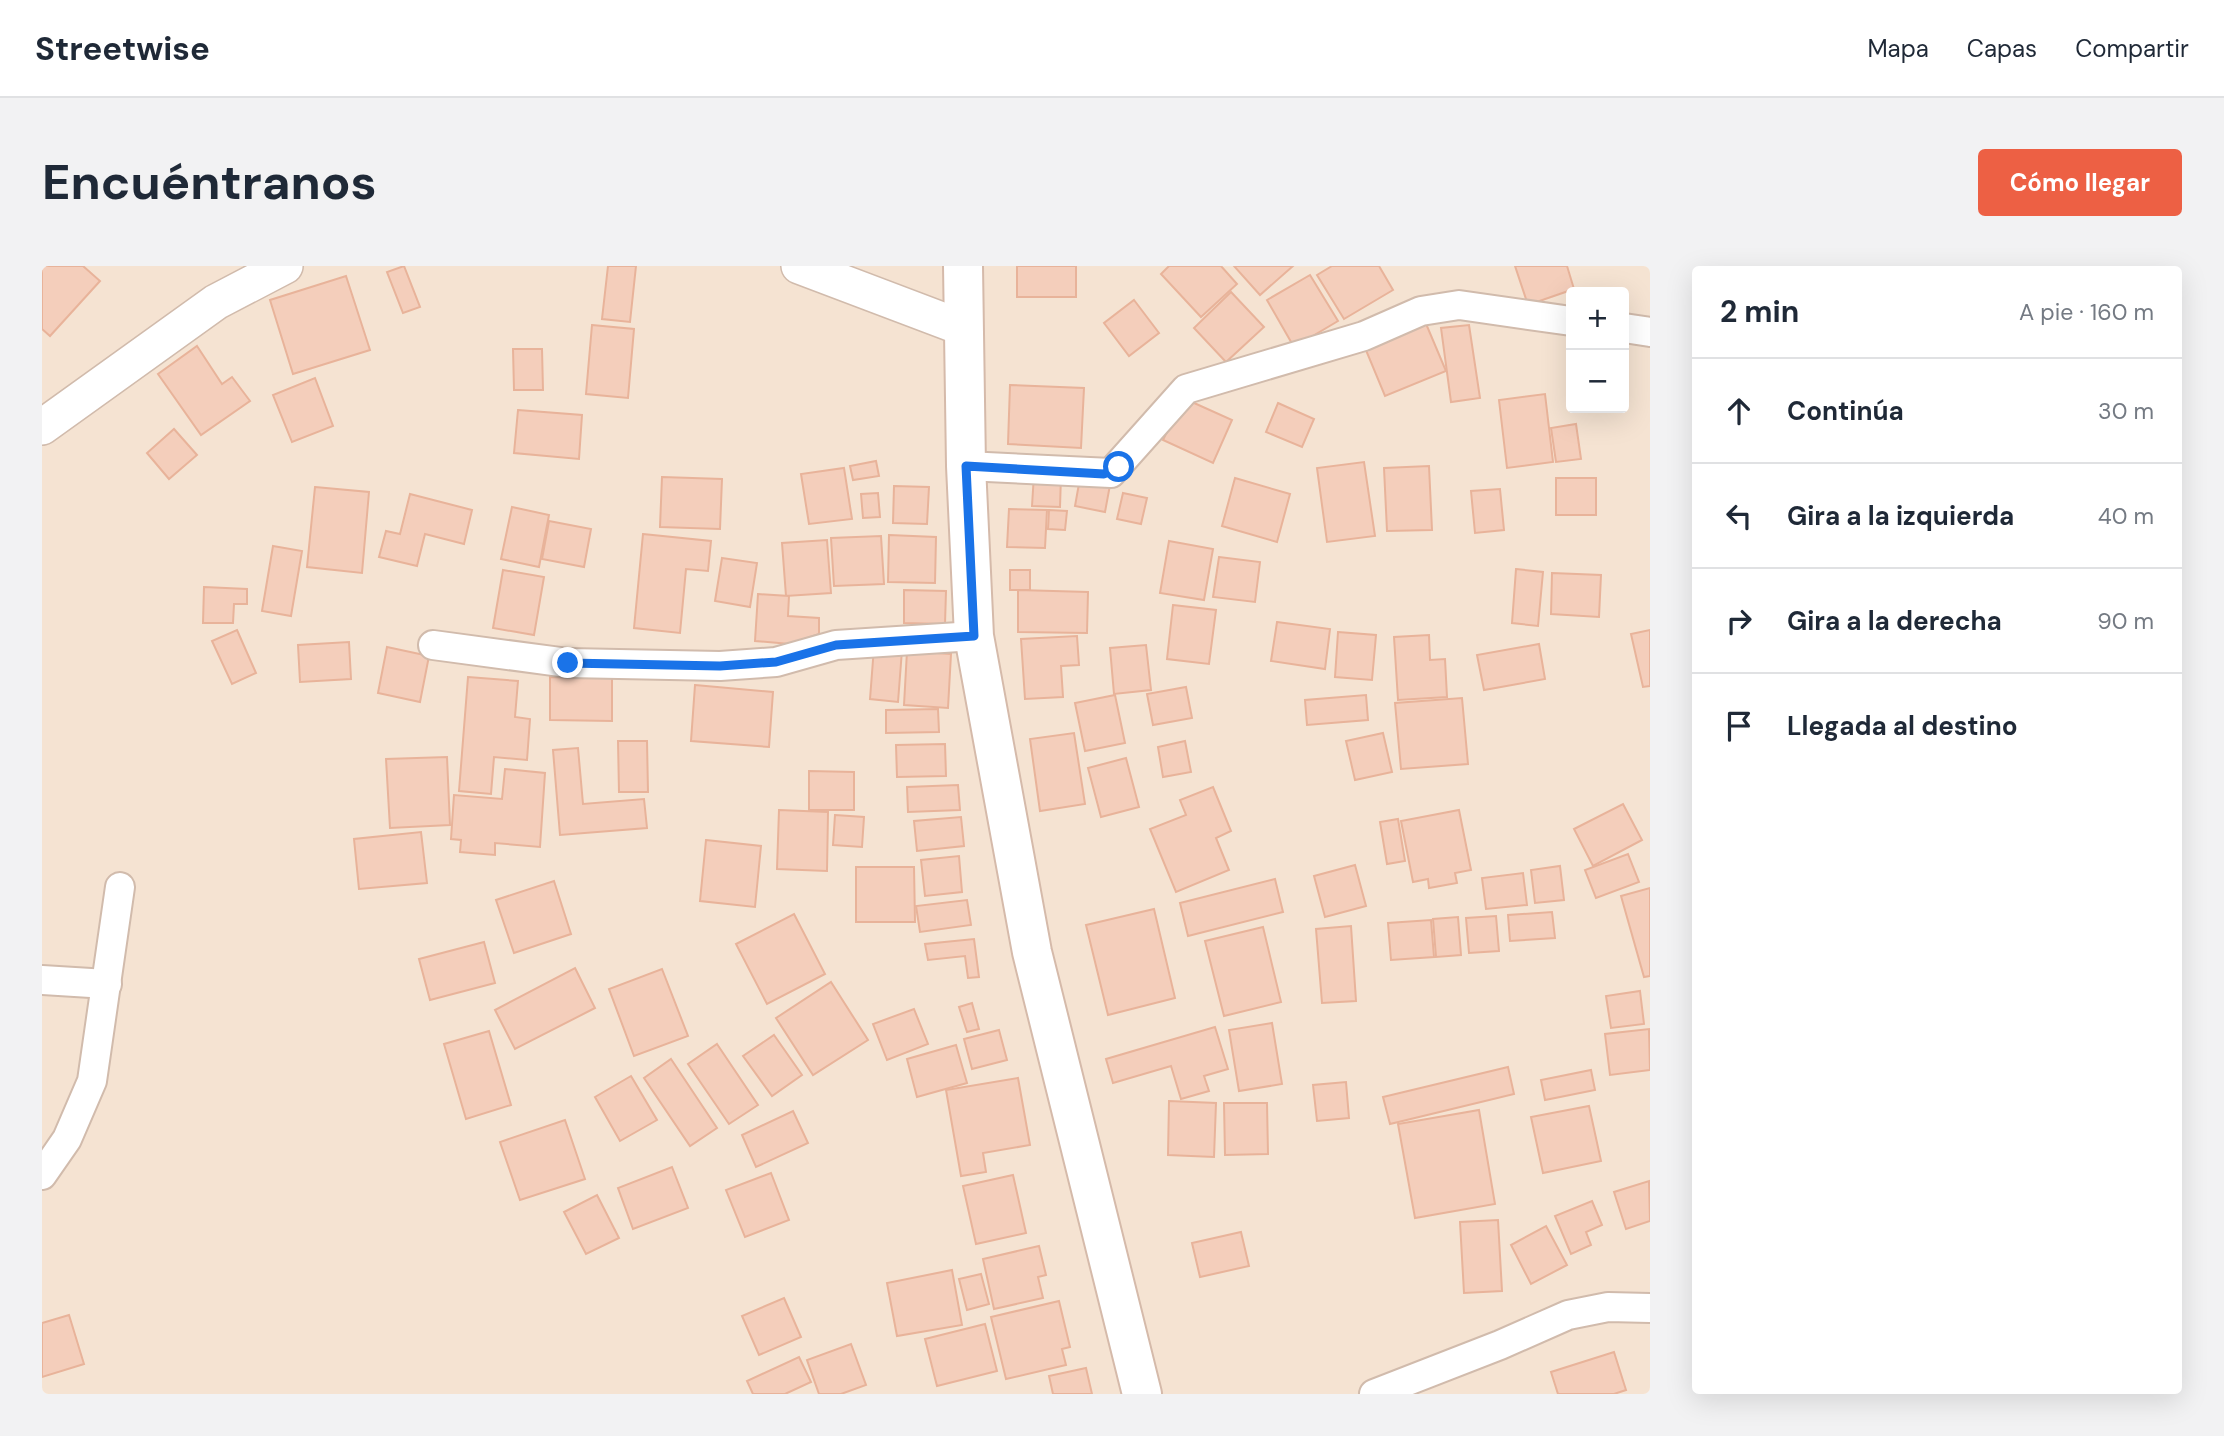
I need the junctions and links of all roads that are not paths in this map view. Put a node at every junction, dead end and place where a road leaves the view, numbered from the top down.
1 (285, 266) edge
2 (799, 266) edge
3 (963, 266) edge
4 (1566, 320) edge
5 (963, 328) junction
6 (1629, 329) edge
7 (1650, 332) edge
8 (42, 427) edge
9 (966, 466) junction
10 (974, 636) junction
11 (433, 645) dead end
12 (120, 887) dead end
13 (42, 980) edge
14 (107, 985) junction
15 (42, 1175) edge
16 (1650, 1308) edge
17 (1142, 1394) edge
18 (1374, 1394) edge

1 - 8 street
2 - 5 street
3 - 5 main road
4 - 9 street
5 - 9 main road
6 - 7 street
9 - 10 main road
10 - 11 street
10 - 17 main road
12 - 14 street
13 - 14 street
14 - 15 street
16 - 18 street

